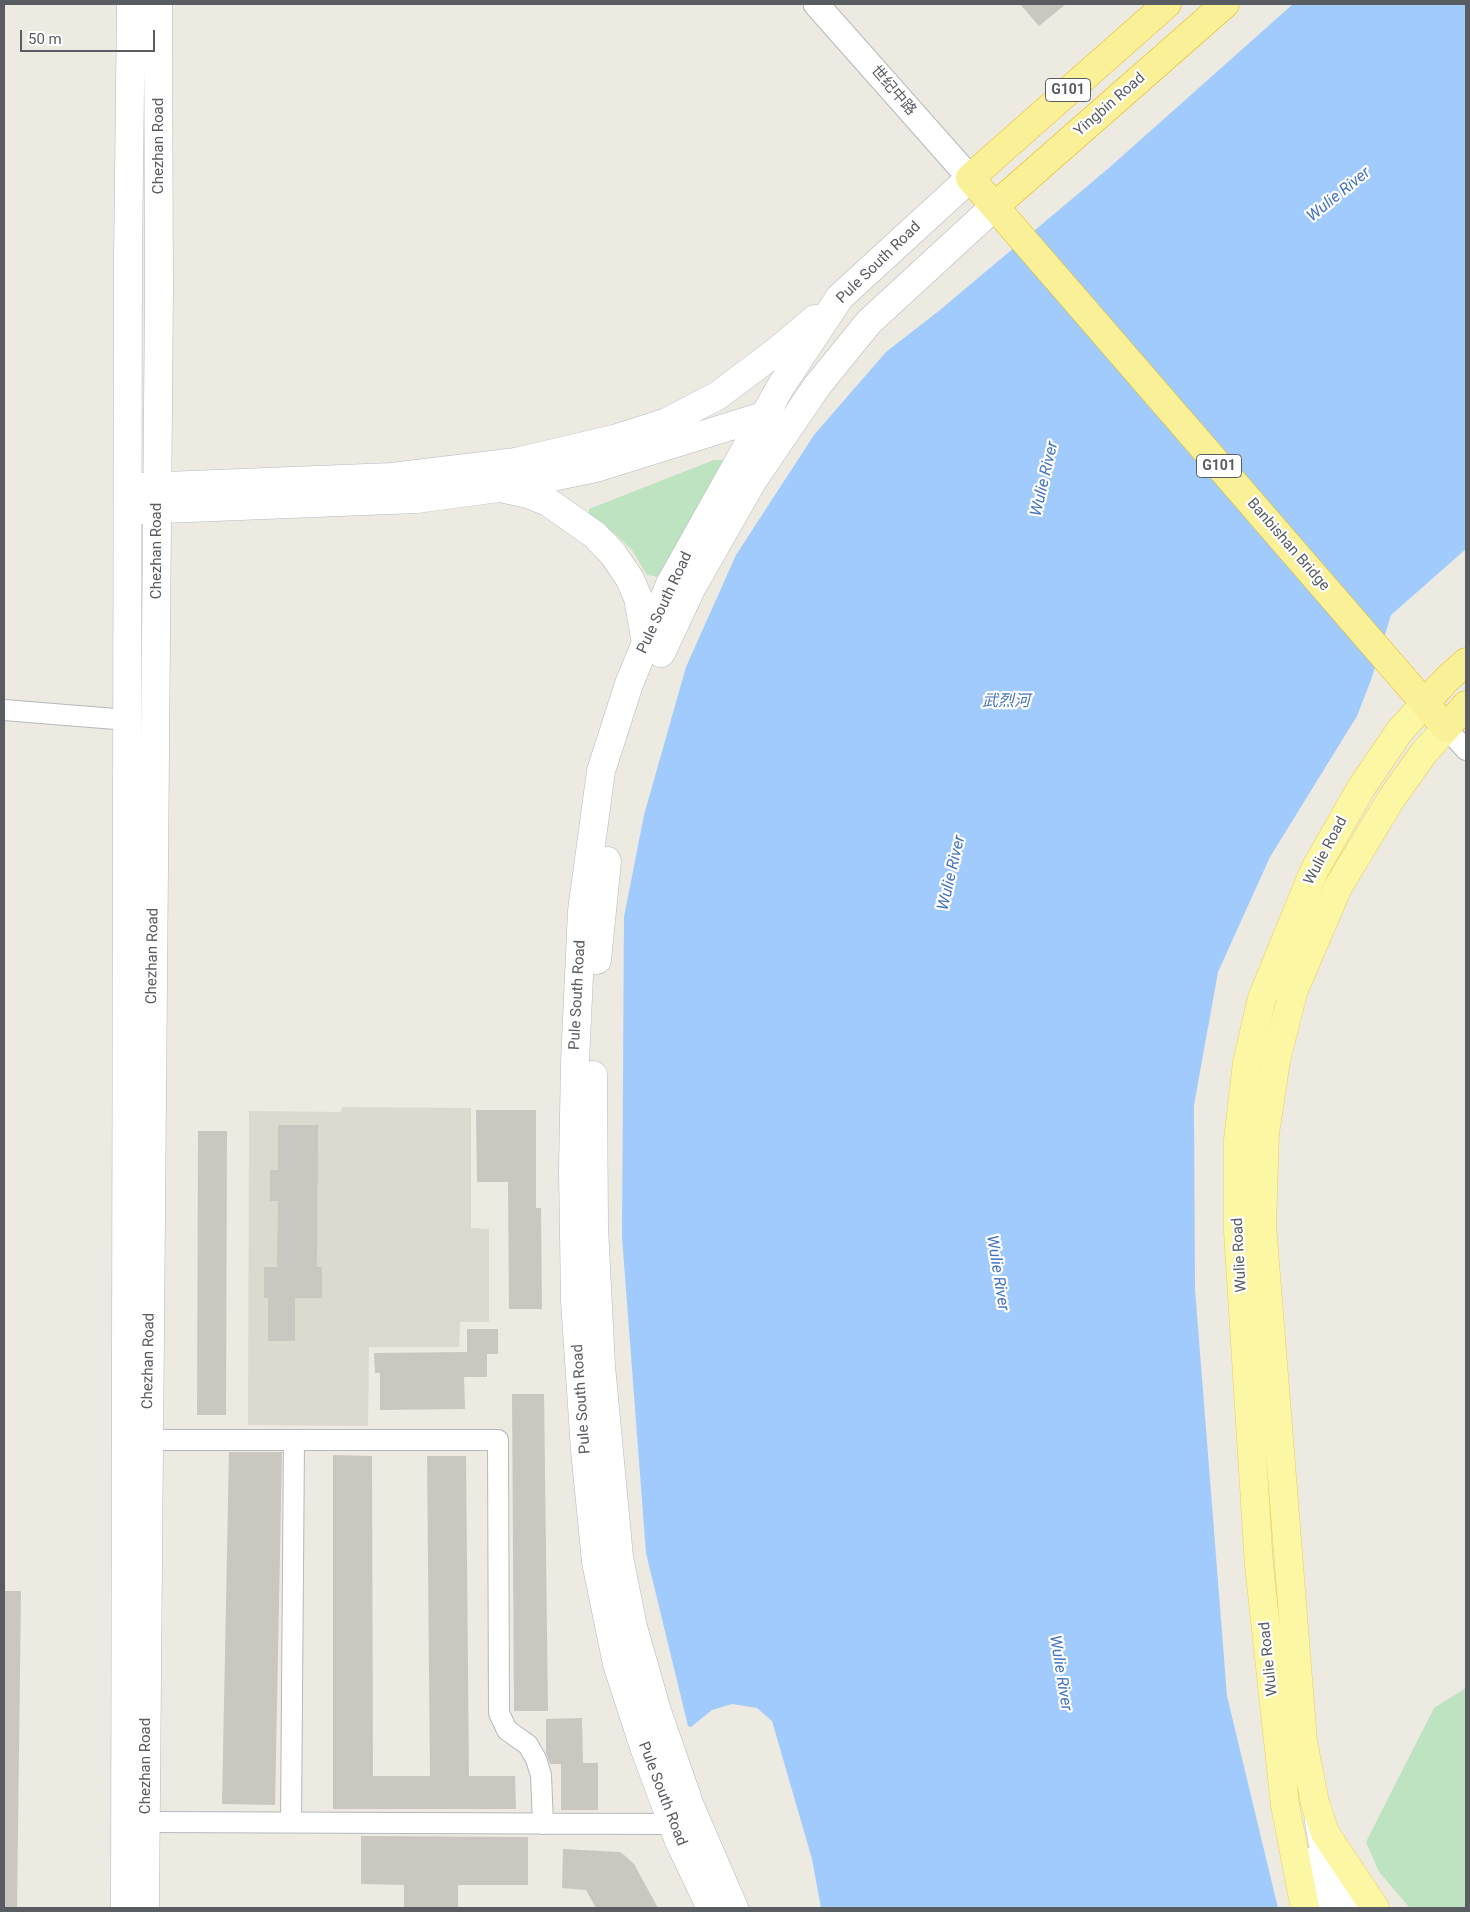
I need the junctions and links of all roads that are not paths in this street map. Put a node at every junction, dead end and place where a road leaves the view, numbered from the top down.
1 (131, 4) edge
2 (158, 4) edge
3 (816, 4) edge
4 (1167, 4) edge
5 (1225, 4) edge
6 (970, 178) junction
7 (995, 206) junction
8 (840, 297) junction
9 (763, 416) junction
10 (498, 488) junction
11 (158, 498) junction
12 (128, 499) junction
13 (646, 643) junction
14 (1466, 662) edge
15 (1425, 704) junction
16 (1466, 705) edge
17 (4, 710) edge
18 (128, 720) junction
19 (1446, 728) junction
20 (1466, 750) edge
21 (149, 1440) junction
22 (294, 1440) junction
23 (1316, 1803) junction
24 (1285, 1805) junction
25 (146, 1822) junction
26 (291, 1822) junction
27 (543, 1824) junction
28 (673, 1824) junction
29 (125, 1908) edge
30 (145, 1908) edge
31 (711, 1908) edge
32 (734, 1908) edge
33 (1305, 1908) edge
34 (1324, 1908) edge
35 (1348, 1908) edge
36 (1375, 1908) edge

1 - 12 main road, Chezhan Road
2 - 11 main road, Chezhan Road
3 - 6 street, 世纪中路
4 - 6 highway, G101
5 - 7 highway, Yingbin Road / G101
6 - 7 highway, G101
6 - 8 main road, Pule South Road
7 - 15 highway, Banbishan Bridge / G101
7 - 32 main road, Pule South Road
8 - 9 main road, Pule South Road
8 - 11 main road
9 - 10 main road
9 - 13 main road, Pule South Road
10 - 11 main road
10 - 13 main road
11 - 12 main road
11 - 21 main road, Chezhan Road
12 - 18 main road, Chezhan Road
13 - 28 main road, Pule South Road
14 - 15 highway, Wulie Road
15 - 19 highway, G101
15 - 24 main road, Wulie Road
16 - 19 highway, Wulie Road
17 - 18 street
18 - 29 main road, Chezhan Road
19 - 20 street
19 - 23 main road, Wulie Road
21 - 22 street
21 - 25 main road, Chezhan Road
22 - 26 street
22 - 27 street
23 - 35 main road
23 - 36 main road, Wulie Road
24 - 33 main road, Wulie Road
24 - 34 main road
25 - 26 street
25 - 30 main road, Chezhan Road
26 - 27 street
27 - 28 street
28 - 31 main road, Pule South Road

